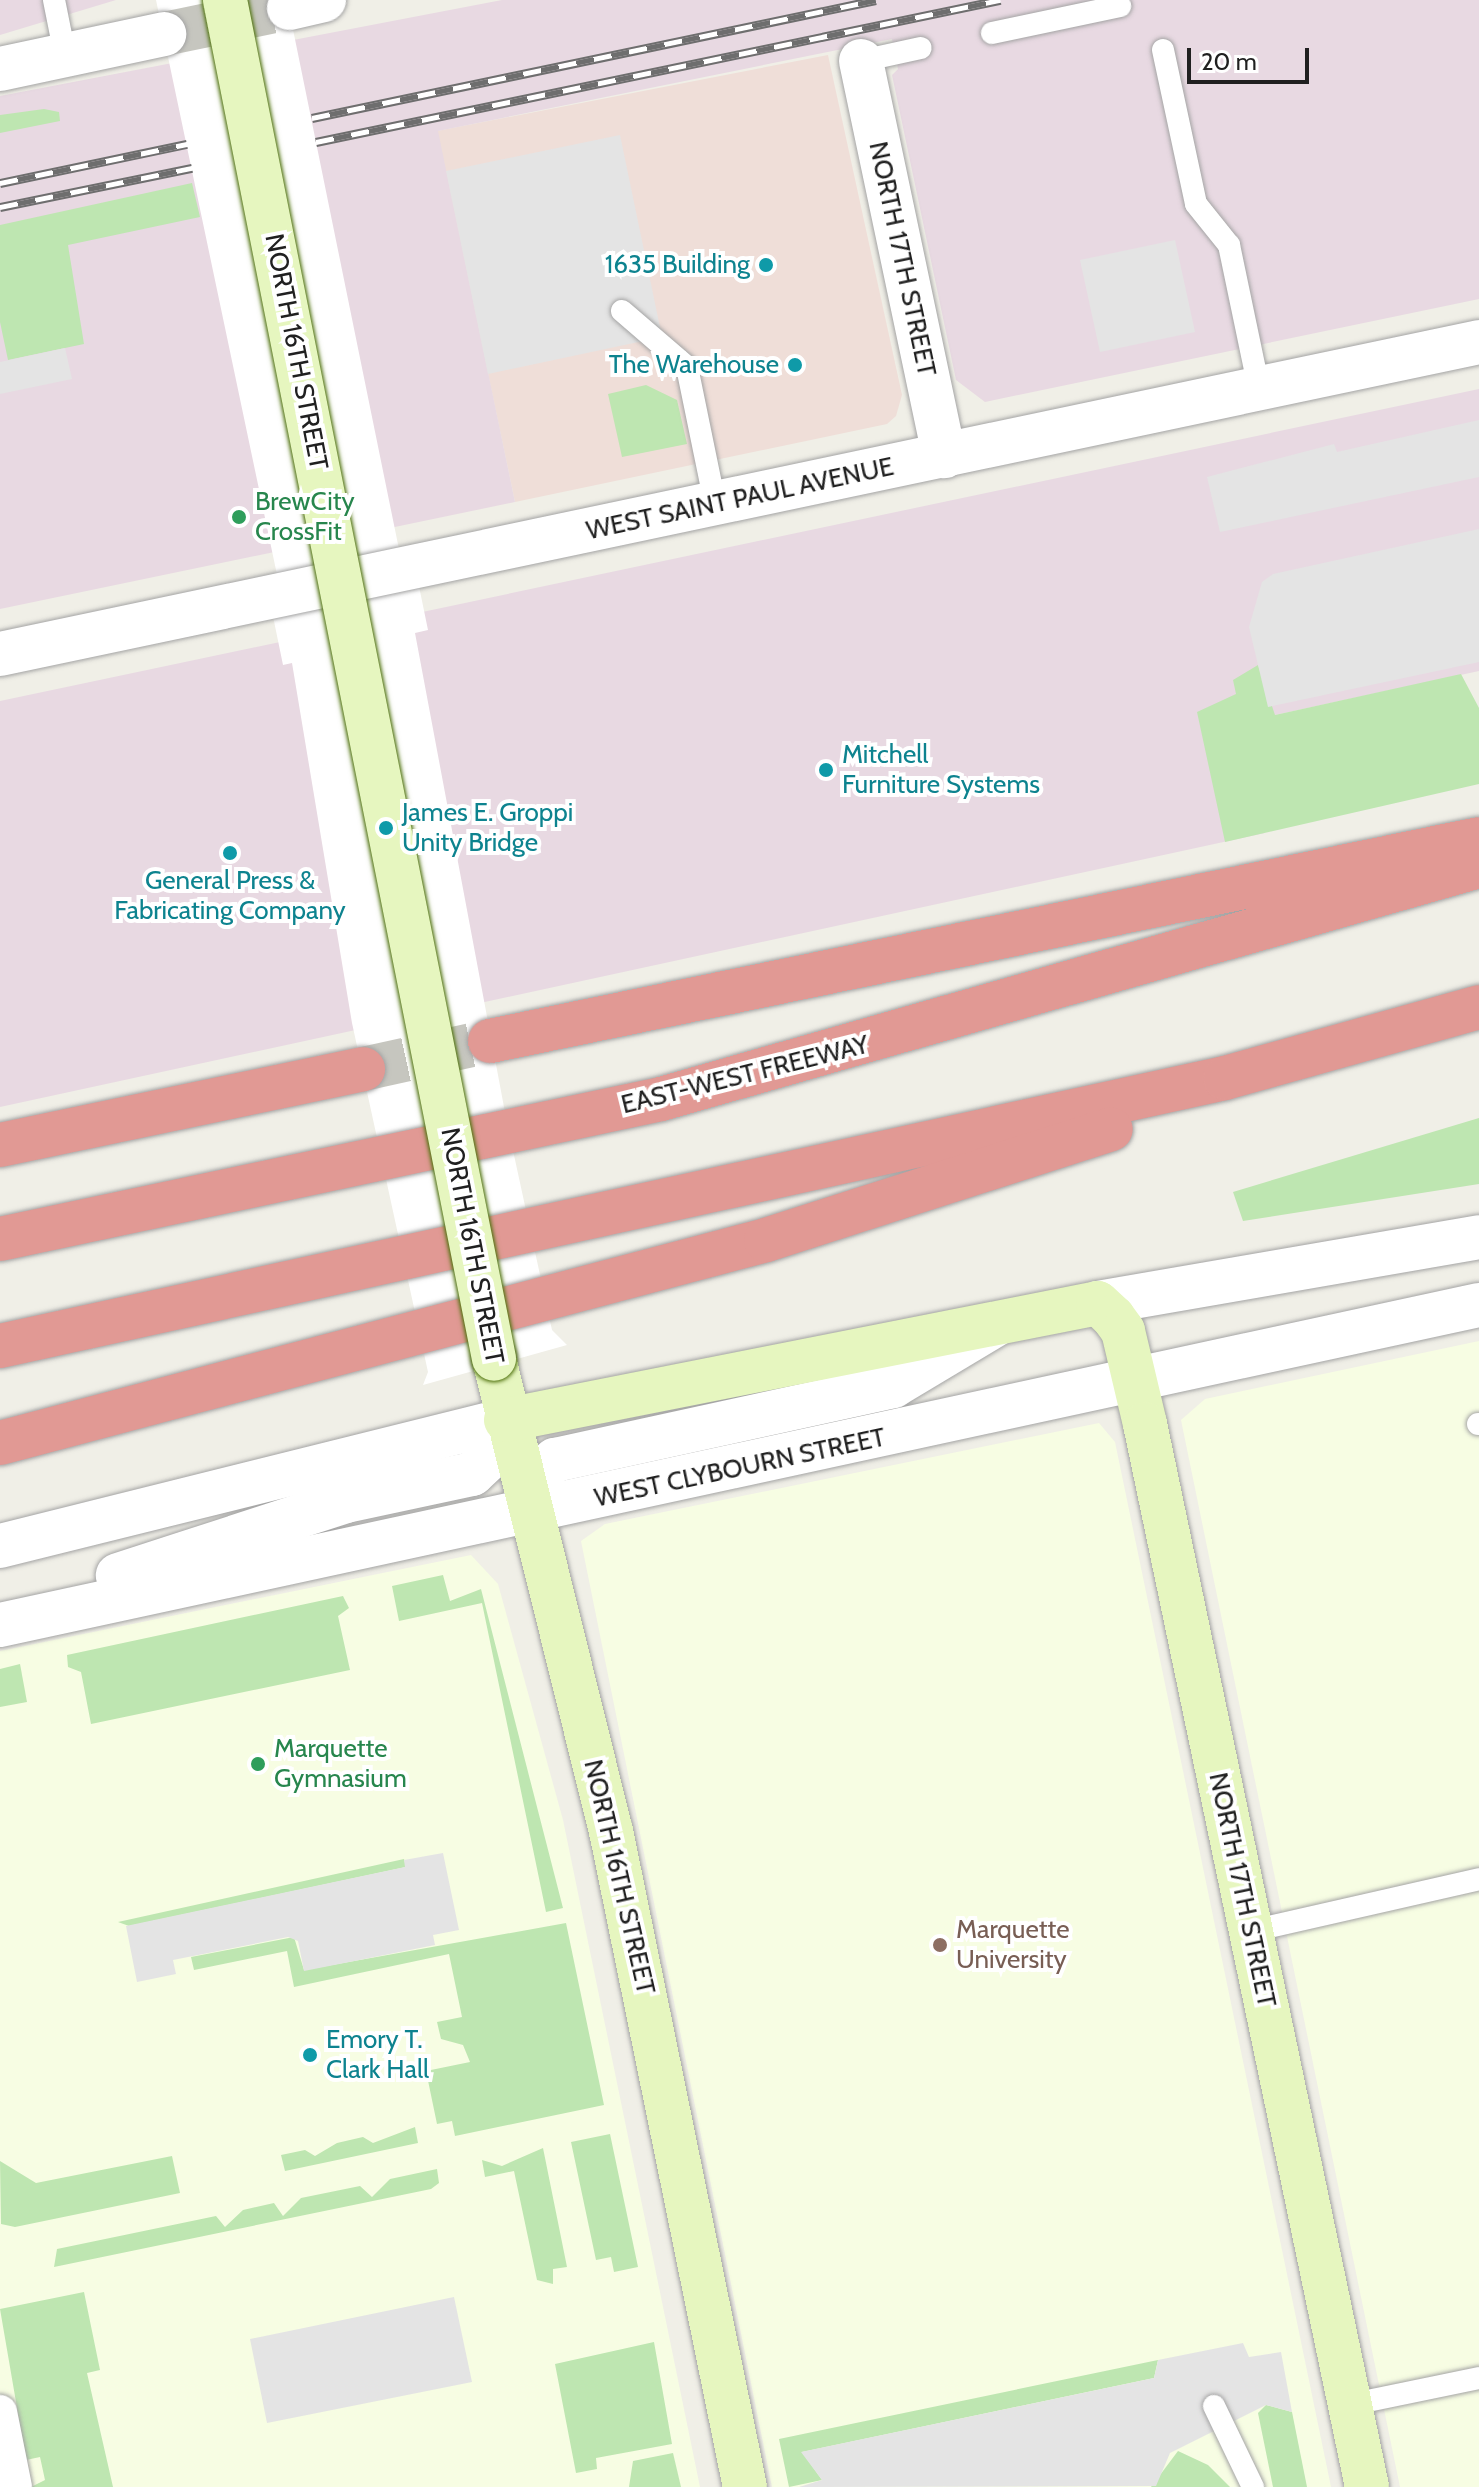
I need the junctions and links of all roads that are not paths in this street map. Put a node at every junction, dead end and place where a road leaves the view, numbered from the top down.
1 (54, 0) edge
2 (225, 0) edge
3 (1120, 6) dead end
4 (992, 33) dead end
5 (164, 34) tunnel mouth
6 (921, 48) dead end
7 (1163, 50) dead end
8 (65, 55) junction
9 (861, 61) joint
10 (0, 69) edge
11 (622, 311) dead end
12 (1479, 342) edge
13 (1259, 389) junction
14 (944, 456) junction
15 (715, 503) junction
16 (0, 654) edge
17 (1479, 839) edge
18 (1479, 866) edge
19 (1479, 1007) edge
20 (1405, 1030) junction
21 (490, 1041) tunnel mouth
22 (363, 1069) tunnel mouth
23 (0, 1145) edge
24 (255, 1185) junction
25 (0, 1218) edge
26 (1479, 1237) edge
27 (0, 1239) edge
28 (1098, 1303) junction
29 (1479, 1305) edge
30 (995, 1325) junction
31 (0, 1346) edge
32 (1136, 1385) junction
33 (506, 1420) junction
34 (0, 1443) edge
35 (527, 1512) junction
36 (0, 1546) edge
37 (0, 1623) edge
38 (1479, 1879) edge
39 (1251, 1931) junction
40 (1479, 2378) edge
41 (1348, 2405) junction
42 (1214, 2406) dead end
43 (0, 2412) edge
44 (15, 2487) edge
45 (745, 2487) edge
46 (1253, 2487) edge
47 (1367, 2487) edge

1 - 8 lane
2 - 33 main road, NORTH 16TH STREET, bridge
3 - 4 lane
5 - 8 street
6 - 9 lane
7 - 13 lane
8 - 10 street
9 - 14 street, NORTH 17TH STREET
11 - 15 lane
12 - 13 street, WEST SAINT PAUL AVENUE
13 - 14 street, WEST SAINT PAUL AVENUE
14 - 15 street, WEST SAINT PAUL AVENUE
15 - 16 street, WEST SAINT PAUL AVENUE
17 - 21 highway
18 - 24 highway, EAST-WEST FREEWAY
19 - 20 highway
20 - 31 highway
20 - 34 highway
22 - 23 highway
24 - 25 highway
24 - 27 highway, EAST-WEST FREEWAY
26 - 28 street
28 - 30 main road
28 - 32 main road, NORTH 17TH STREET
29 - 32 street, WEST CLYBOURN STREET
30 - 33 main road
30 - 35 street
32 - 35 street, WEST CLYBOURN STREET
32 - 39 main road, NORTH 17TH STREET
33 - 35 main road, NORTH 16TH STREET
33 - 36 street
33 - 37 street
35 - 37 street, WEST CLYBOURN STREET
35 - 45 main road, NORTH 16TH STREET
38 - 39 lane
39 - 41 main road, NORTH 17TH STREET
40 - 41 lane
41 - 47 main road, NORTH 17TH STREET
42 - 46 lane
43 - 44 street

